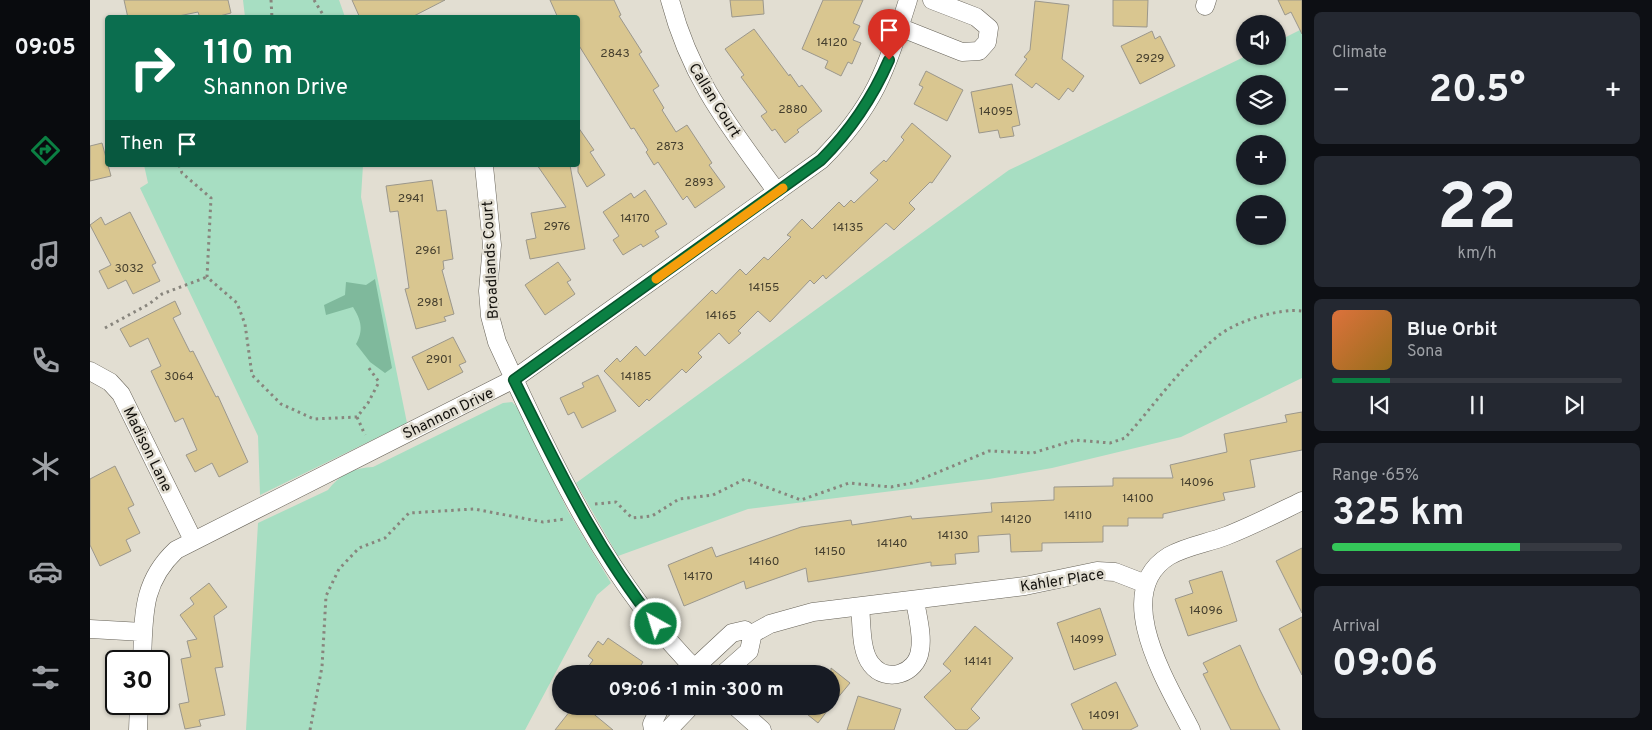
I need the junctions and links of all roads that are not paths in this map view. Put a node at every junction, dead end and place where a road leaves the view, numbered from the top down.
1 (670, 0) edge
2 (908, 0) edge
3 (932, 0) edge
4 (899, 27) junction
5 (484, 167) edge
6 (777, 192) junction
7 (90, 371) edge
8 (514, 380) junction
9 (1302, 501) edge
10 (192, 540) junction
11 (1146, 584) junction
12 (915, 600) junction
13 (860, 607) junction
14 (90, 629) edge
15 (143, 632) junction
16 (750, 634) junction
17 (142, 650) edge
18 (688, 665) edge
19 (701, 665) edge
20 (733, 665) edge
21 (139, 715) edge
22 (656, 715) edge
23 (682, 715) edge
24 (745, 715) edge
25 (138, 730) edge
26 (653, 730) edge
27 (668, 730) edge
28 (762, 730) edge
29 (1191, 730) edge

1 - 6 street, Callan Court
2 - 4 street, Shannon Drive
3 - 4 street
4 - 6 street, Shannon Drive
5 - 8 street, Broadlands Court
6 - 8 street, Shannon Drive
7 - 10 street, Madison Lane
8 - 10 street, Shannon Drive
8 - 18 street, Broadlands Court
9 - 11 street
10 - 15 street, Shannon Drive
11 - 12 street, Kahler Place
11 - 29 street
12 - 13 street, Kahler Place
12 - 13 street
13 - 16 street, Kahler Place
14 - 15 street
15 - 17 street, Shannon Drive
16 - 19 street, Kahler Place
16 - 20 street
21 - 25 street
22 - 26 street
23 - 27 street
24 - 28 street

